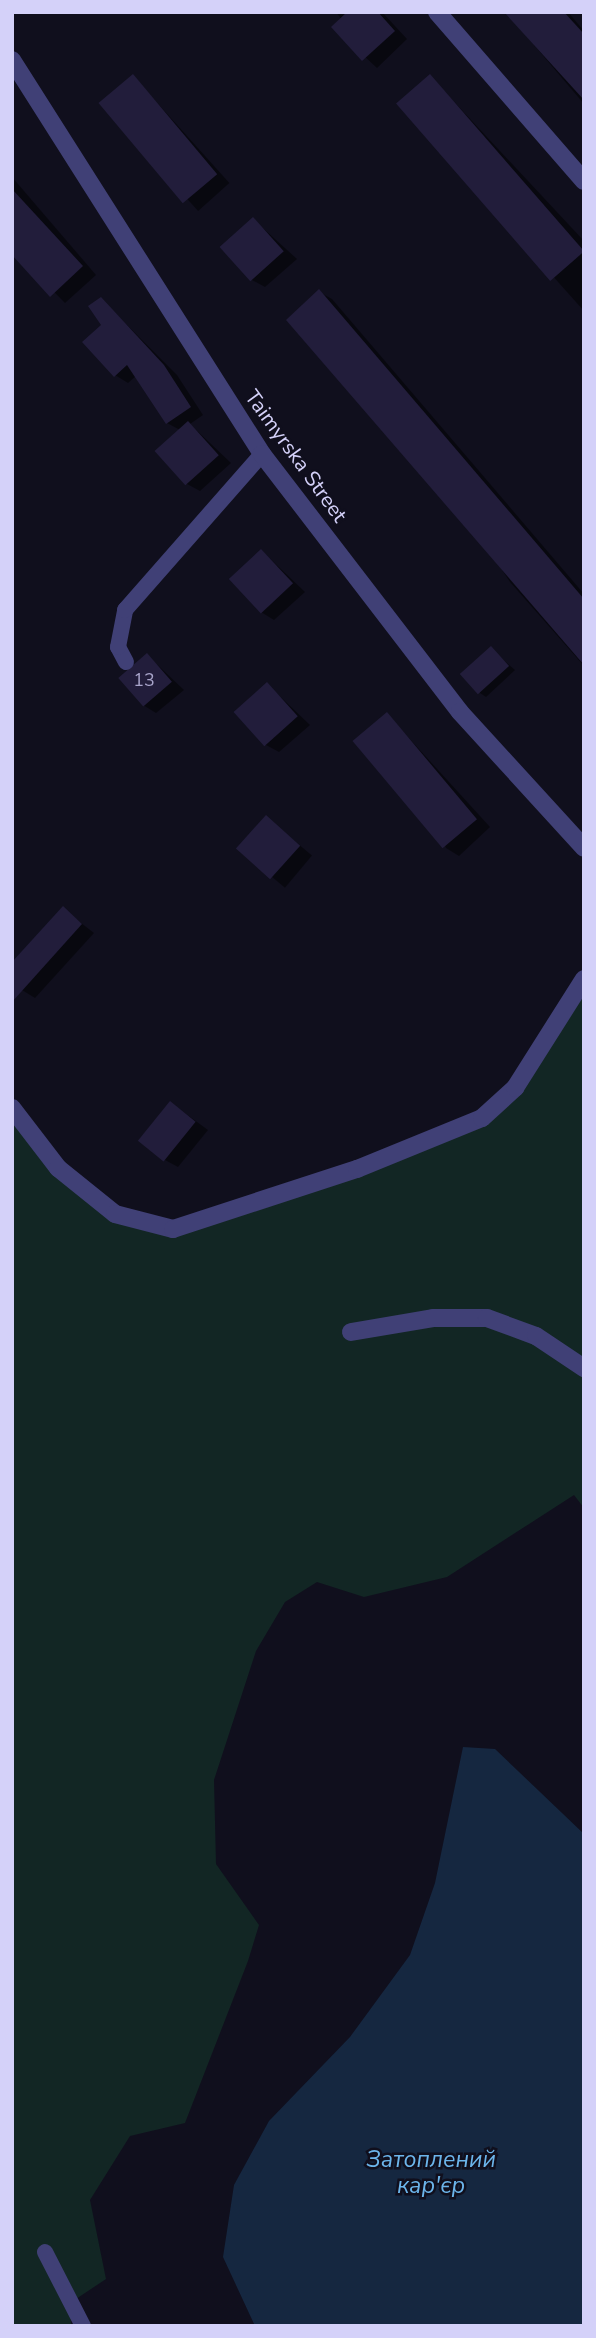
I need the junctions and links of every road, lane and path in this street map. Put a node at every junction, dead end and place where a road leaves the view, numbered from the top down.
1 (437, 12) edge
2 (12, 60) edge
3 (584, 181) edge
4 (262, 454) junction
5 (126, 663) dead end
6 (584, 848) edge
7 (584, 979) edge
8 (12, 1108) edge
9 (351, 1332) dead end
10 (584, 1368) edge
11 (45, 2252) dead end
12 (83, 2326) edge

1 - 3 street
2 - 4 street, Taimyrska Street
4 - 5 lane
4 - 6 street, Taimyrska Street
7 - 8 street
9 - 10 street
11 - 12 lane

